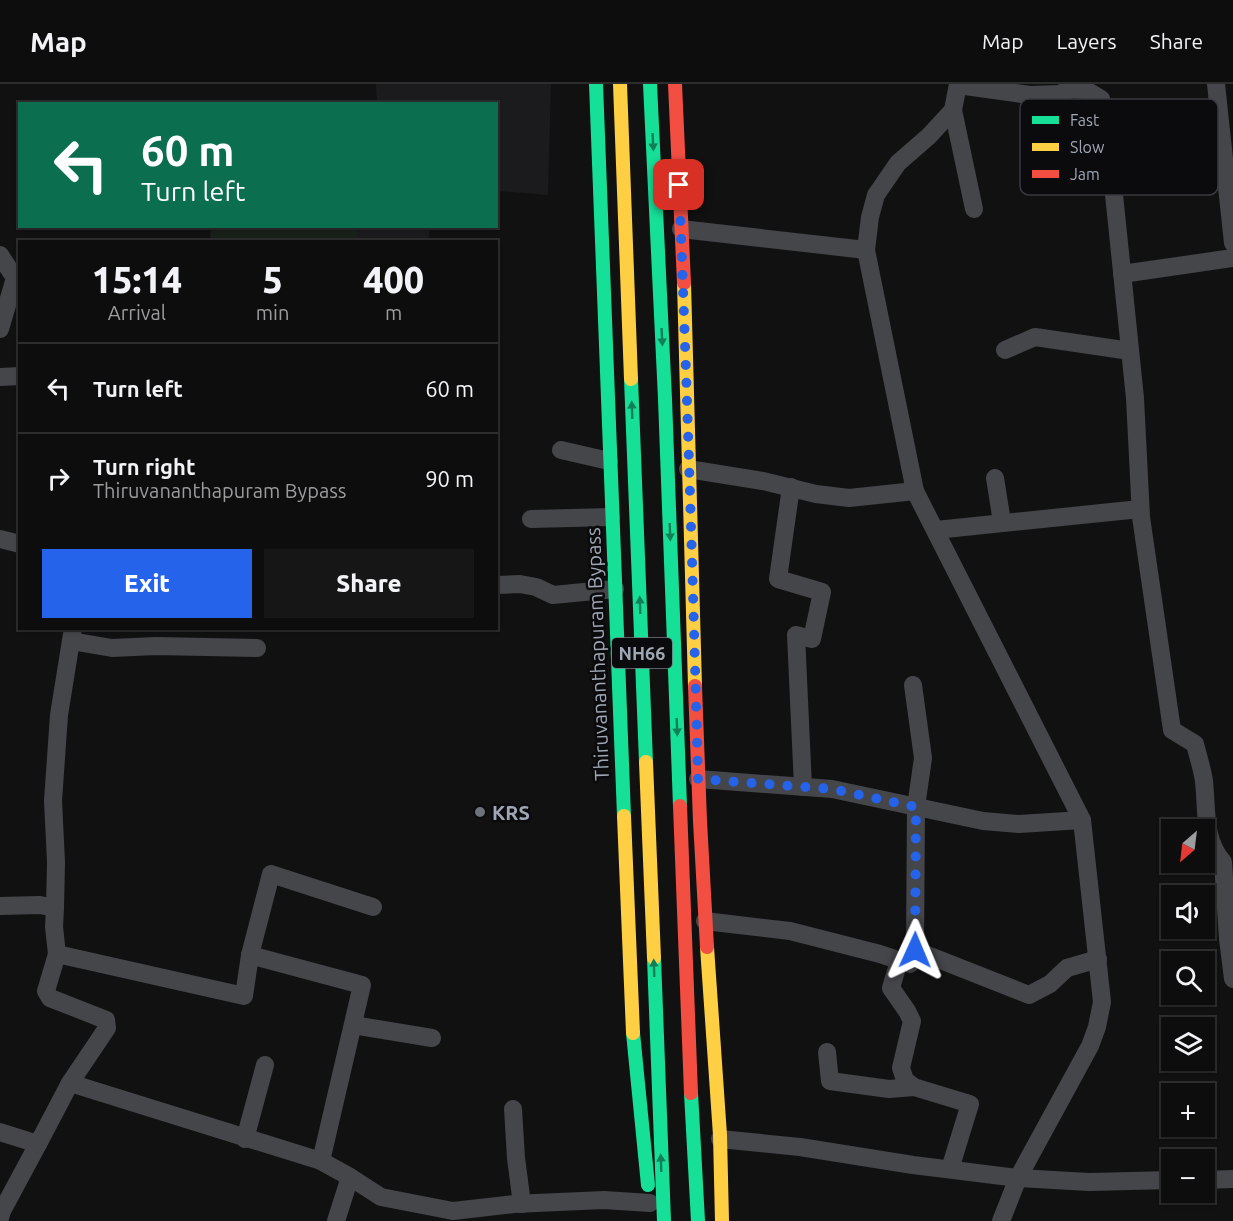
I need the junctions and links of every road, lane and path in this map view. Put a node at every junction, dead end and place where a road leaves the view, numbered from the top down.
1 (596, 84) edge
2 (620, 84) edge
3 (650, 84) edge
4 (675, 84) edge
5 (958, 84) edge
6 (1216, 84) edge
7 (1086, 87) edge
8 (1101, 99) edge
9 (1218, 99) edge
10 (1218, 103) edge
11 (952, 110) junction
12 (1114, 195) edge
13 (974, 208) dead end
14 (681, 229) junction
15 (1233, 243) edge
16 (866, 250) junction
17 (0, 255) edge
18 (1233, 258) edge
19 (1122, 274) junction
20 (17, 277) edge
21 (0, 329) edge
22 (1005, 350) dead end
23 (1130, 351) junction
24 (18, 376) edge
25 (0, 377) edge
26 (561, 450) dead end
27 (609, 461) junction
28 (688, 469) junction
29 (994, 478) dead end
30 (791, 487) junction
31 (915, 491) junction
32 (1140, 509) junction
33 (611, 518) junction
34 (531, 519) dead end
35 (1002, 522) junction
36 (936, 530) junction
37 (0, 539) edge
38 (18, 544) edge
39 (498, 585) edge
40 (615, 589) junction
41 (72, 635) edge
42 (257, 648) dead end
43 (913, 686) dead end
44 (698, 779) junction
45 (803, 787) junction
46 (916, 807) junction
47 (1082, 820) junction
48 (0, 906) edge
49 (373, 907) dead end
50 (55, 908) junction
51 (705, 921) junction
52 (915, 950) junction
53 (57, 954) junction
54 (250, 955) junction
55 (1098, 959) junction
56 (899, 961) junction
57 (1233, 979) edge
58 (353, 1025) junction
59 (432, 1038) dead end
60 (827, 1052) dead end
61 (265, 1065) dead end
62 (70, 1083) junction
63 (914, 1087) junction
64 (513, 1109) dead end
65 (0, 1132) edge
66 (245, 1139) junction
67 (720, 1139) junction
68 (38, 1144) junction
69 (321, 1161) junction
70 (950, 1169) junction
71 (1233, 1174) edge
72 (350, 1177) junction
73 (1018, 1178) junction
74 (1233, 1179) edge
75 (1161, 1180) edge
76 (1215, 1180) edge
77 (522, 1204) junction
78 (651, 1212) edge
79 (452, 1216) edge
80 (0, 1218) edge
81 (336, 1221) edge
82 (664, 1221) edge
83 (698, 1221) edge
84 (722, 1221) edge
85 (1002, 1221) edge

1 - 27 main road, Thiruvananthapuram Bypass
82 -> 2 main road, NH66
3 -> 83 main road, NH66
4 - 14 main road
5 - 7 street
5 - 11 street
6 - 9 street
7 - 8 street
10 - 15 street
11 - 13 street
11 - 16 street
12 - 19 street
14 - 16 street
14 - 28 main road
16 - 31 street
17 - 20 street
18 - 19 street
19 - 23 street
20 - 21 street
22 - 23 street
23 - 32 street
24 - 25 street
26 - 27 street
27 - 33 main road, Thiruvananthapuram Bypass
28 - 30 street
28 - 44 main road
29 - 35 street
30 - 31 street
30 - 45 street
31 - 36 street
32 - 35 street
32 - 57 street
33 - 34 street
33 - 40 main road, Thiruvananthapuram Bypass
35 - 36 street
36 - 47 street
37 - 38 street
39 - 40 street
40 - 78 main road, Thiruvananthapuram Bypass
41 - 42 street
41 - 50 street
43 - 46 street
44 - 45 street
44 - 51 main road
45 - 46 street
46 - 47 street
46 - 52 street
47 - 55 street
48 - 50 street
49 - 54 street
50 - 53 street
51 - 56 street
51 - 67 main road
52 - 55 street
52 - 56 street
53 - 54 street
53 - 62 street
54 - 58 street
55 - 73 street
56 - 63 street
58 - 59 street
58 - 69 street
60 - 63 street
61 - 66 street
62 - 66 street
62 - 68 street
63 - 70 street
64 - 77 street
65 - 68 street
66 - 69 street
67 - 70 street
67 - 84 main road
68 - 80 street
69 - 72 street
70 - 73 street
71 - 74 street
72 - 79 street
72 - 81 street
73 - 75 street
73 - 85 street
74 - 76 street
77 - 78 street
77 - 79 street

